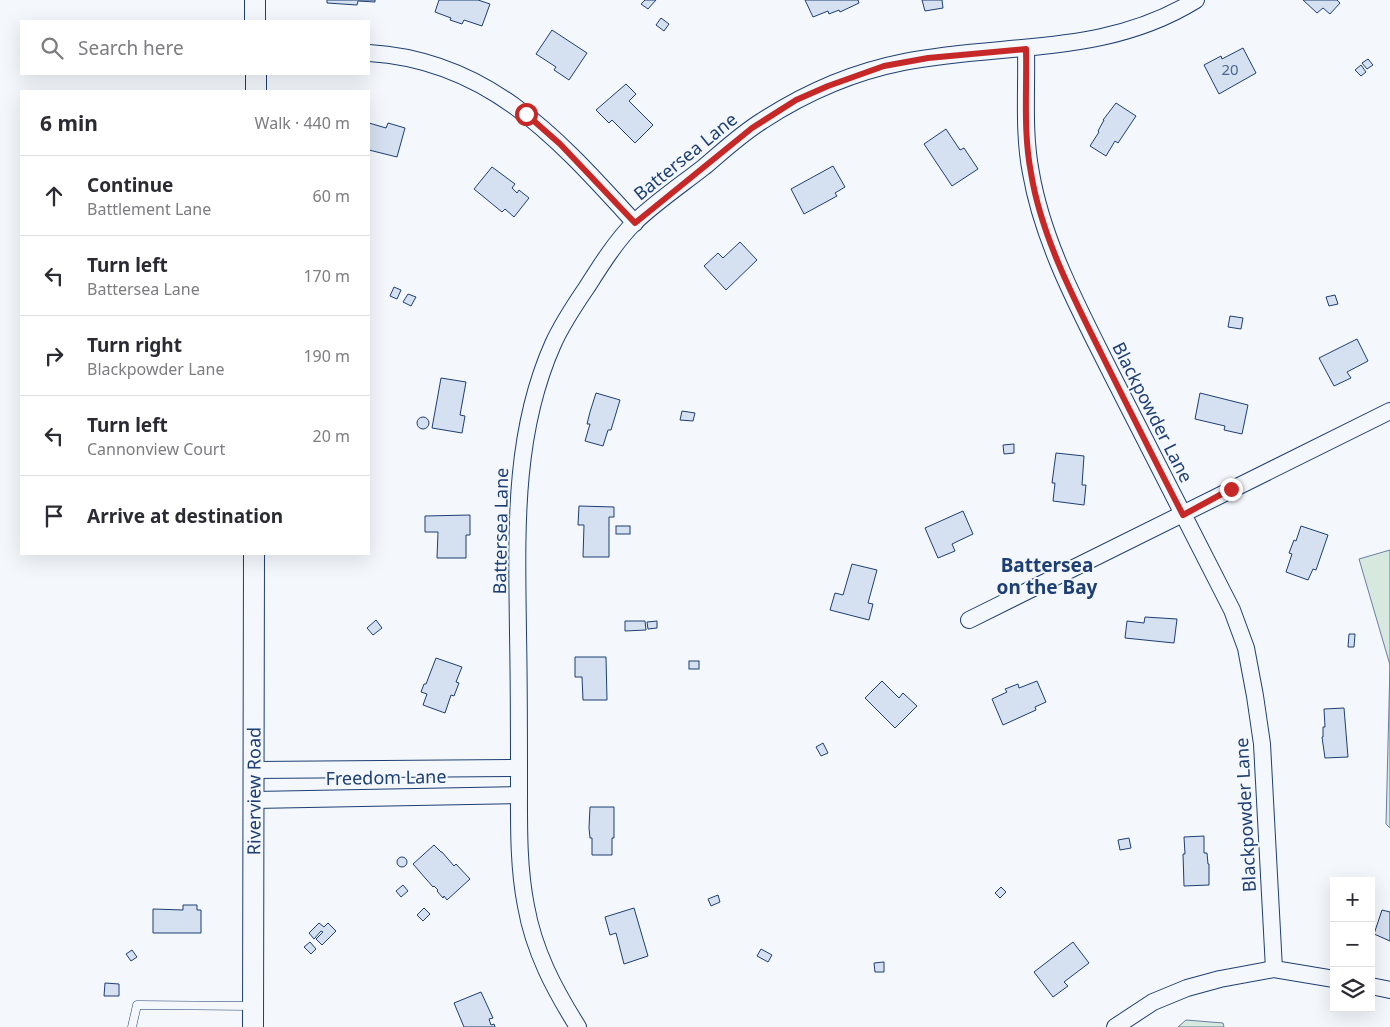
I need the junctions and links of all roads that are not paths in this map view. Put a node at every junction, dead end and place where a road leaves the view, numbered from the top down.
1 (255, 0) edge
2 (1196, 0) edge
3 (256, 20) edge
4 (1026, 49) junction
5 (370, 53) edge
6 (256, 75) edge
7 (256, 90) edge
8 (635, 223) junction
9 (1390, 411) edge
10 (1183, 515) junction
11 (254, 555) edge
12 (969, 620) dead end
13 (519, 768) junction
14 (254, 770) junction
15 (519, 795) junction
16 (254, 800) junction
17 (1274, 969) junction
18 (1330, 978) edge
19 (1375, 987) edge
20 (1390, 990) edge
21 (254, 1006) junction
22 (132, 1027) edge
23 (253, 1027) edge
24 (578, 1027) edge
25 (1116, 1027) edge

1 - 3 street
2 - 4 street, Battersea Lane
4 - 8 street, Battersea Lane
4 - 10 street, Blackpowder Lane
5 - 8 street
6 - 7 street
8 - 13 street, Battersea Lane
9 - 10 street
10 - 12 street
10 - 17 street, Blackpowder Lane
11 - 14 street, Riverview Road
13 - 14 street, Freedom Lane
13 - 15 street, Battersea Lane
14 - 16 street, Riverview Road
15 - 16 street, Freedom Lane
15 - 24 street, Battersea Lane
16 - 21 street, Riverview Road
17 - 18 street
17 - 25 street
19 - 20 street
21 - 22 lane
21 - 23 street, Riverview Road

